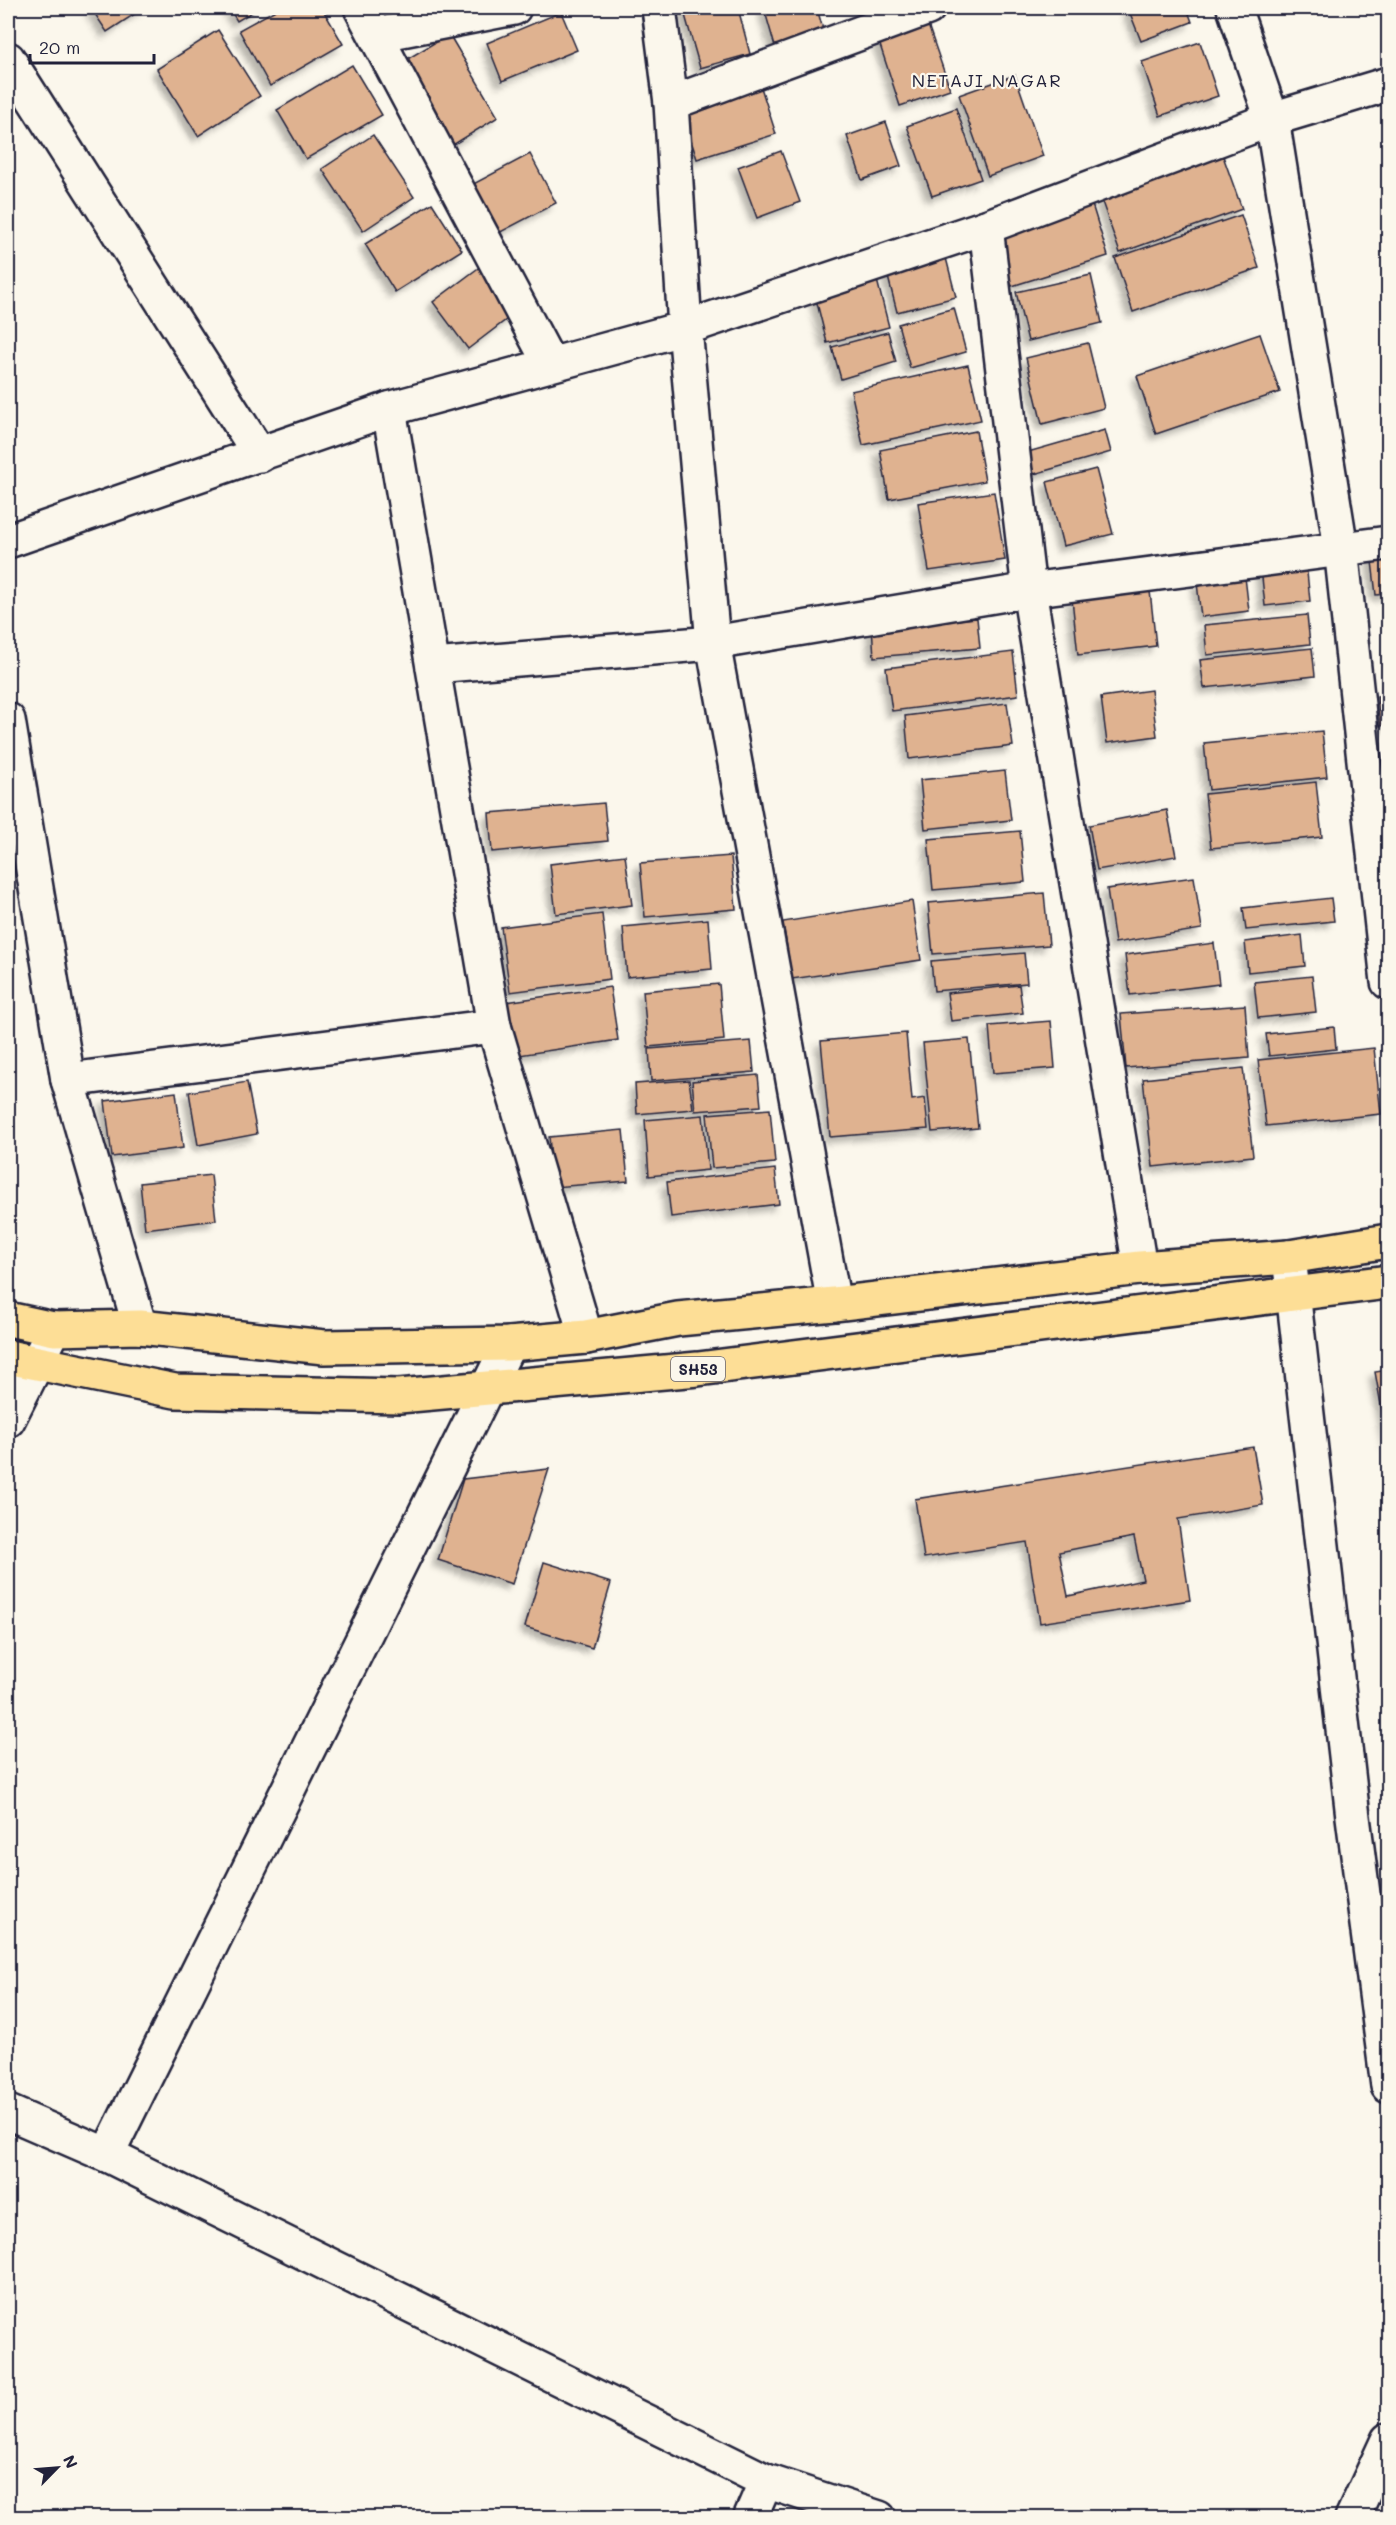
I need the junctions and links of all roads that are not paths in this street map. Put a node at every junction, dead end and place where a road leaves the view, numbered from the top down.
1 (514, 8) edge
2 (659, 8) edge
3 (928, 8) edge
4 (1234, 8) edge
5 (368, 21) edge
6 (8, 59) edge
7 (1389, 84) edge
8 (671, 104) junction
9 (1272, 119) junction
10 (986, 226) junction
11 (685, 328) junction
12 (550, 364) junction
13 (389, 409) junction
14 (260, 455) junction
15 (8, 541) edge
16 (1389, 543) edge
17 (1341, 548) junction
18 (1029, 590) junction
19 (713, 643) junction
20 (433, 666) junction
21 (8, 720) edge
22 (1389, 982) edge
23 (494, 1026) junction
24 (68, 1080) junction
25 (1389, 1241) edge
26 (1289, 1257) junction
27 (1140, 1268) junction
28 (1389, 1282) edge
29 (1293, 1294) junction
30 (834, 1304) junction
31 (8, 1319) edge
32 (140, 1327) junction
33 (54, 1329) junction
34 (586, 1337) junction
35 (509, 1344) junction
36 (22, 1360) edge
37 (487, 1388) junction
38 (8, 1420) edge
39 (1389, 2086) edge
40 (8, 2112) edge
41 (107, 2155) junction
42 (1389, 2440) edge
43 (766, 2481) junction
44 (750, 2517) edge
45 (879, 2517) edge
46 (1352, 2517) edge

1 - 5 street
2 - 8 street
3 - 8 street
4 - 9 street
5 - 12 street
6 - 14 street
7 - 9 street
8 - 11 street
9 - 10 street
9 - 17 street
10 - 11 street
10 - 18 street
11 - 12 street
11 - 19 street
12 - 13 street
13 - 14 street
13 - 20 street
14 - 15 street
16 - 17 street
17 - 18 street
17 - 22 street
18 - 19 street
18 - 27 street
19 - 20 street
19 - 30 street
20 - 23 street
21 - 24 street
23 - 24 street
23 - 34 street
24 - 32 street
25 - 26 main road
26 - 27 main road
26 - 29 street
27 - 30 main road
28 - 29 main road, SH53
29 - 37 main road, SH53
29 - 39 street
30 - 34 main road
31 - 33 main road
32 - 33 main road
32 - 35 main road
33 - 36 street
34 - 35 main road
35 - 37 street
36 - 37 main road, SH53
36 - 38 street
37 - 41 street
40 - 41 street
41 - 43 street
42 - 46 street
43 - 44 street
43 - 45 street

